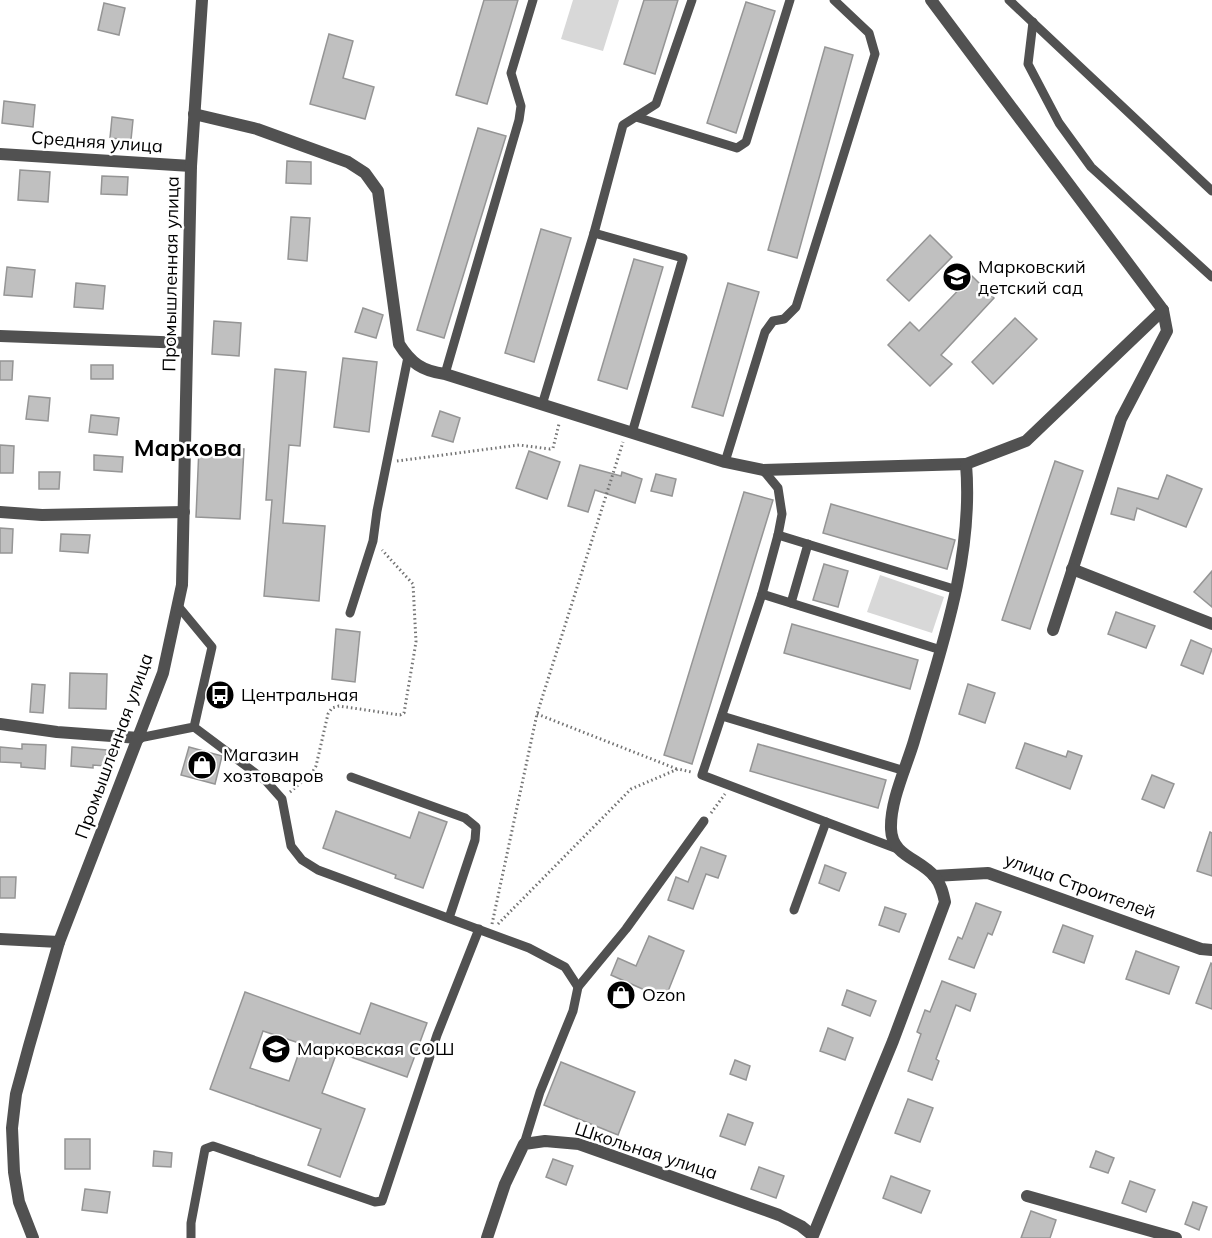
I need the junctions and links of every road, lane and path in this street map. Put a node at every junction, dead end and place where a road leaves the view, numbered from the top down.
1 (202, 0) edge
2 (533, 0) edge
3 (692, 0) edge
4 (790, 0) edge
5 (834, 0) edge
6 (931, 0) edge
7 (1009, 0) edge
8 (1033, 22) junction
9 (194, 114) junction
10 (636, 117) junction
11 (0, 154) edge
12 (191, 166) junction
13 (1212, 192) edge
14 (594, 232) junction
15 (1212, 278) edge
16 (1163, 310) junction
17 (0, 336) edge
18 (187, 343) junction
19 (408, 357) junction
20 (445, 374) junction
21 (542, 405) junction
22 (562, 412) junction
23 (630, 432) junction
24 (387, 462) junction
25 (725, 462) junction
26 (966, 464) junction
27 (763, 470) junction
28 (0, 512) edge
29 (184, 512) junction
30 (778, 535) junction
31 (373, 541) junction
32 (808, 544) junction
33 (1072, 569) junction
34 (957, 590) junction
35 (762, 594) junction
36 (791, 603) junction
37 (178, 606) junction
38 (351, 613) dead end
39 (1212, 624) edge
40 (1053, 630) dead end
41 (941, 650) junction
42 (537, 714) junction
43 (722, 716) junction
44 (0, 724) edge
45 (194, 727) junction
46 (139, 738) junction
47 (678, 769) junction
48 (905, 771) junction
49 (702, 775) junction
50 (351, 777) dead end
51 (730, 785) junction
52 (282, 799) junction
53 (704, 821) joint
54 (826, 822) junction
55 (895, 848) junction
56 (934, 876) junction
57 (794, 910) dead end
58 (449, 918) junction
59 (479, 929) junction
60 (490, 933) junction
61 (0, 939) edge
62 (59, 942) junction
63 (1212, 950) edge
64 (578, 987) junction
65 (524, 1144) junction
66 (1027, 1196) dead end
67 (812, 1237) edge
68 (33, 1238) edge
69 (191, 1238) edge
70 (487, 1238) edge
71 (1176, 1238) edge

1 - 9 street, Промышленная улица
2 - 20 lane
3 - 10 lane
4 - 10 lane
5 - 25 lane
6 - 16 street
7 - 8 lane
8 - 13 lane
8 - 15 lane
9 - 12 street, Промышленная улица
9 - 19 street
10 - 14 lane
11 - 12 street, Средняя улица
12 - 18 street, Промышленная улица
14 - 21 lane
14 - 23 lane
16 - 26 street
16 - 33 street
17 - 18 street
18 - 29 street, Промышленная улица
19 - 20 street
19 - 24 lane
20 - 21 street
21 - 22 street
22 - 23 street
22 - 24 path
23 - 25 street
23 - 42 path
24 - 31 lane
25 - 27 street
26 - 27 street
26 - 34 street
27 - 30 lane
28 - 29 street
29 - 37 street, Промышленная улица
30 - 32 lane
30 - 35 lane
31 - 38 lane
31 - 52 path
32 - 34 lane
32 - 36 lane
33 - 39 street
33 - 40 street
34 - 41 street
35 - 36 lane
35 - 43 lane
36 - 41 lane
37 - 45 lane
37 - 46 street, Промышленная улица
41 - 48 street
42 - 47 path
42 - 60 path
43 - 48 lane
43 - 49 lane
44 - 46 street
45 - 46 lane
45 - 52 lane
46 - 62 street, Промышленная улица
47 - 49 path
47 - 60 path
48 - 55 street
49 - 51 lane
50 - 58 lane
51 - 53 path
51 - 54 lane
52 - 58 lane
53 - 64 lane
54 - 55 lane
54 - 57 lane
55 - 56 street
56 - 63 street, улица Строителей
56 - 67 street
58 - 59 lane
59 - 60 lane
59 - 69 lane
60 - 64 lane
61 - 62 street
62 - 68 street, Промышленная улица
64 - 65 lane
65 - 67 street, Школьная улица
65 - 70 street
66 - 71 street

